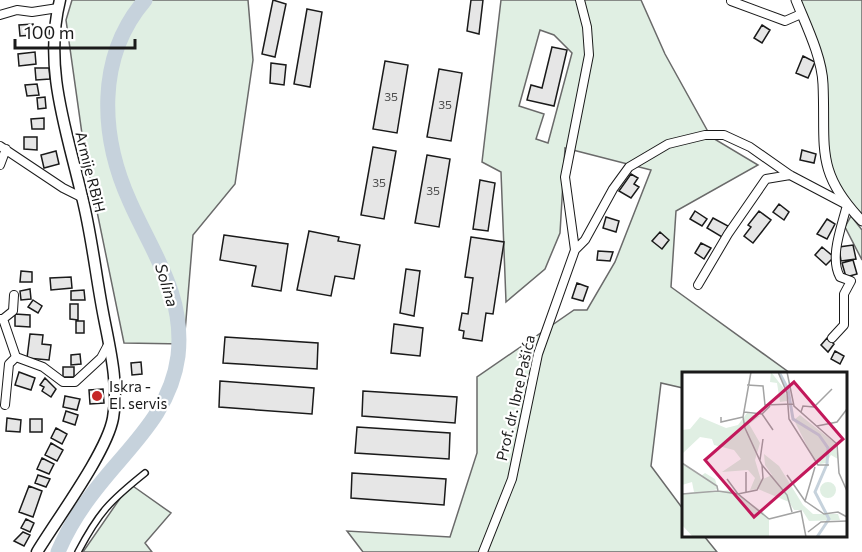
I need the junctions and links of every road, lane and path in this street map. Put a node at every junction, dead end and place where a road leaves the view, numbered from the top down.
1 (580, 0) edge
2 (796, 0) edge
3 (731, 1) edge
4 (59, 4) edge
5 (801, 14) junction
6 (0, 15) edge
7 (3, 147) edge
8 (0, 165) edge
9 (790, 176) junction
10 (82, 198) junction
11 (847, 205) junction
12 (862, 222) edge
13 (575, 250) junction
14 (698, 285) dead end
15 (14, 295) dead end
16 (2, 319) edge
17 (832, 338) dead end
18 (109, 343) junction
19 (16, 357) junction
20 (5, 405) dead end
21 (145, 473) dead end
22 (37, 552) edge
23 (78, 552) edge
24 (483, 552) edge

1 - 13 street, Prof. dr. Ibre Pašića
2 - 5 street, Prof. dr. Ibre Pašića
3 - 5 street
4 - 6 street, Armije RBiH
4 - 10 main road, Armije RBiH
5 - 11 street, Prof. dr. Ibre Pašića
7 - 8 street
7 - 10 street
9 - 11 street, Prof. dr. Ibre Pašića
9 - 13 street, Prof. dr. Ibre Pašića
9 - 14 street
10 - 18 main road, Armije RBiH
11 - 12 street, Prof. dr. Ibre Pašića
11 - 17 street
13 - 24 street, Prof. dr. Ibre Pašića
15 - 16 street
16 - 19 street
18 - 19 street
18 - 22 main road, Armije RBiH
19 - 20 street
21 - 23 street

